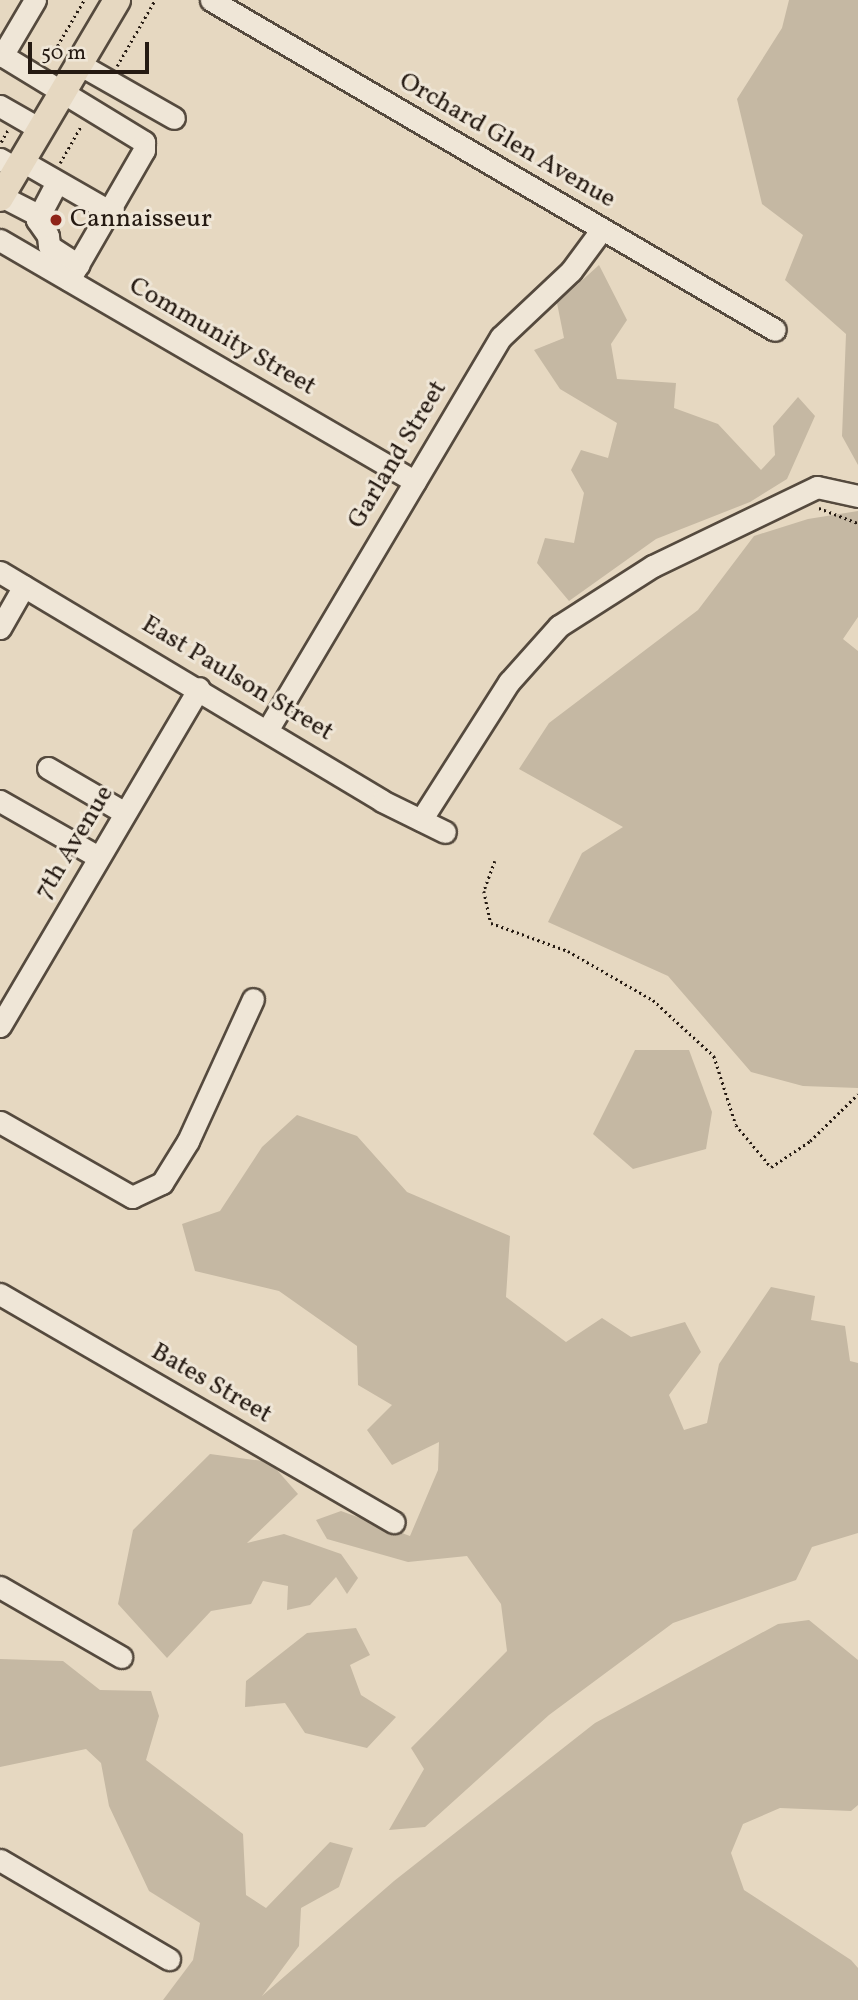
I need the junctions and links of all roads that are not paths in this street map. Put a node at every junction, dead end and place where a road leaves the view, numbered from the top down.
1 (35, 0) edge
2 (117, 0) edge
3 (211, 0) edge
4 (1, 55) edge
5 (79, 64) junction
6 (63, 92) junction
7 (0, 106) edge
8 (174, 118) dead end
9 (40, 130) junction
10 (7, 177) edge
11 (54, 180) junction
12 (109, 211) junction
13 (38, 215) junction
14 (602, 229) junction
15 (0, 240) edge
16 (73, 272) junction
17 (775, 331) dead end
18 (415, 482) junction
19 (858, 496) edge
20 (0, 572) edge
21 (24, 586) junction
22 (0, 628) edge
23 (199, 688) junction
24 (268, 729) junction
25 (48, 768) dead end
26 (0, 801) edge
27 (125, 813) junction
28 (421, 820) junction
29 (445, 832) dead end
30 (99, 857) junction
31 (253, 999) dead end
32 (0, 1026) edge
33 (0, 1122) edge
34 (0, 1294) edge
35 (394, 1522) dead end
36 (0, 1587) edge
37 (121, 1657) dead end
38 (0, 1860) edge
39 (169, 1959) dead end

1 - 4 street
2 - 5 main road
3 - 14 street, Orchard Glen Avenue
4 - 6 street
5 - 6 main road
5 - 8 street
6 - 9 main road
6 - 12 street
7 - 9 street
9 - 10 main road
10 - 11 street
10 - 13 street
11 - 12 street
11 - 13 street
12 - 16 street
13 - 16 street
14 - 17 street, Orchard Glen Avenue
14 - 18 street, Garland Street
15 - 16 street, Community Street
16 - 18 street, Community Street
18 - 24 street, Garland Street
19 - 28 street
20 - 21 street, East Paulson Street
21 - 22 street
21 - 23 street, East Paulson Street
23 - 24 street, East Paulson Street
23 - 27 street, 7th Avenue
24 - 28 street, East Paulson Street
25 - 27 street
26 - 30 street
27 - 30 street, 7th Avenue
28 - 29 street, East Paulson Street
30 - 32 street, 7th Avenue
31 - 33 street
34 - 35 street, Bates Street
36 - 37 street
38 - 39 street

